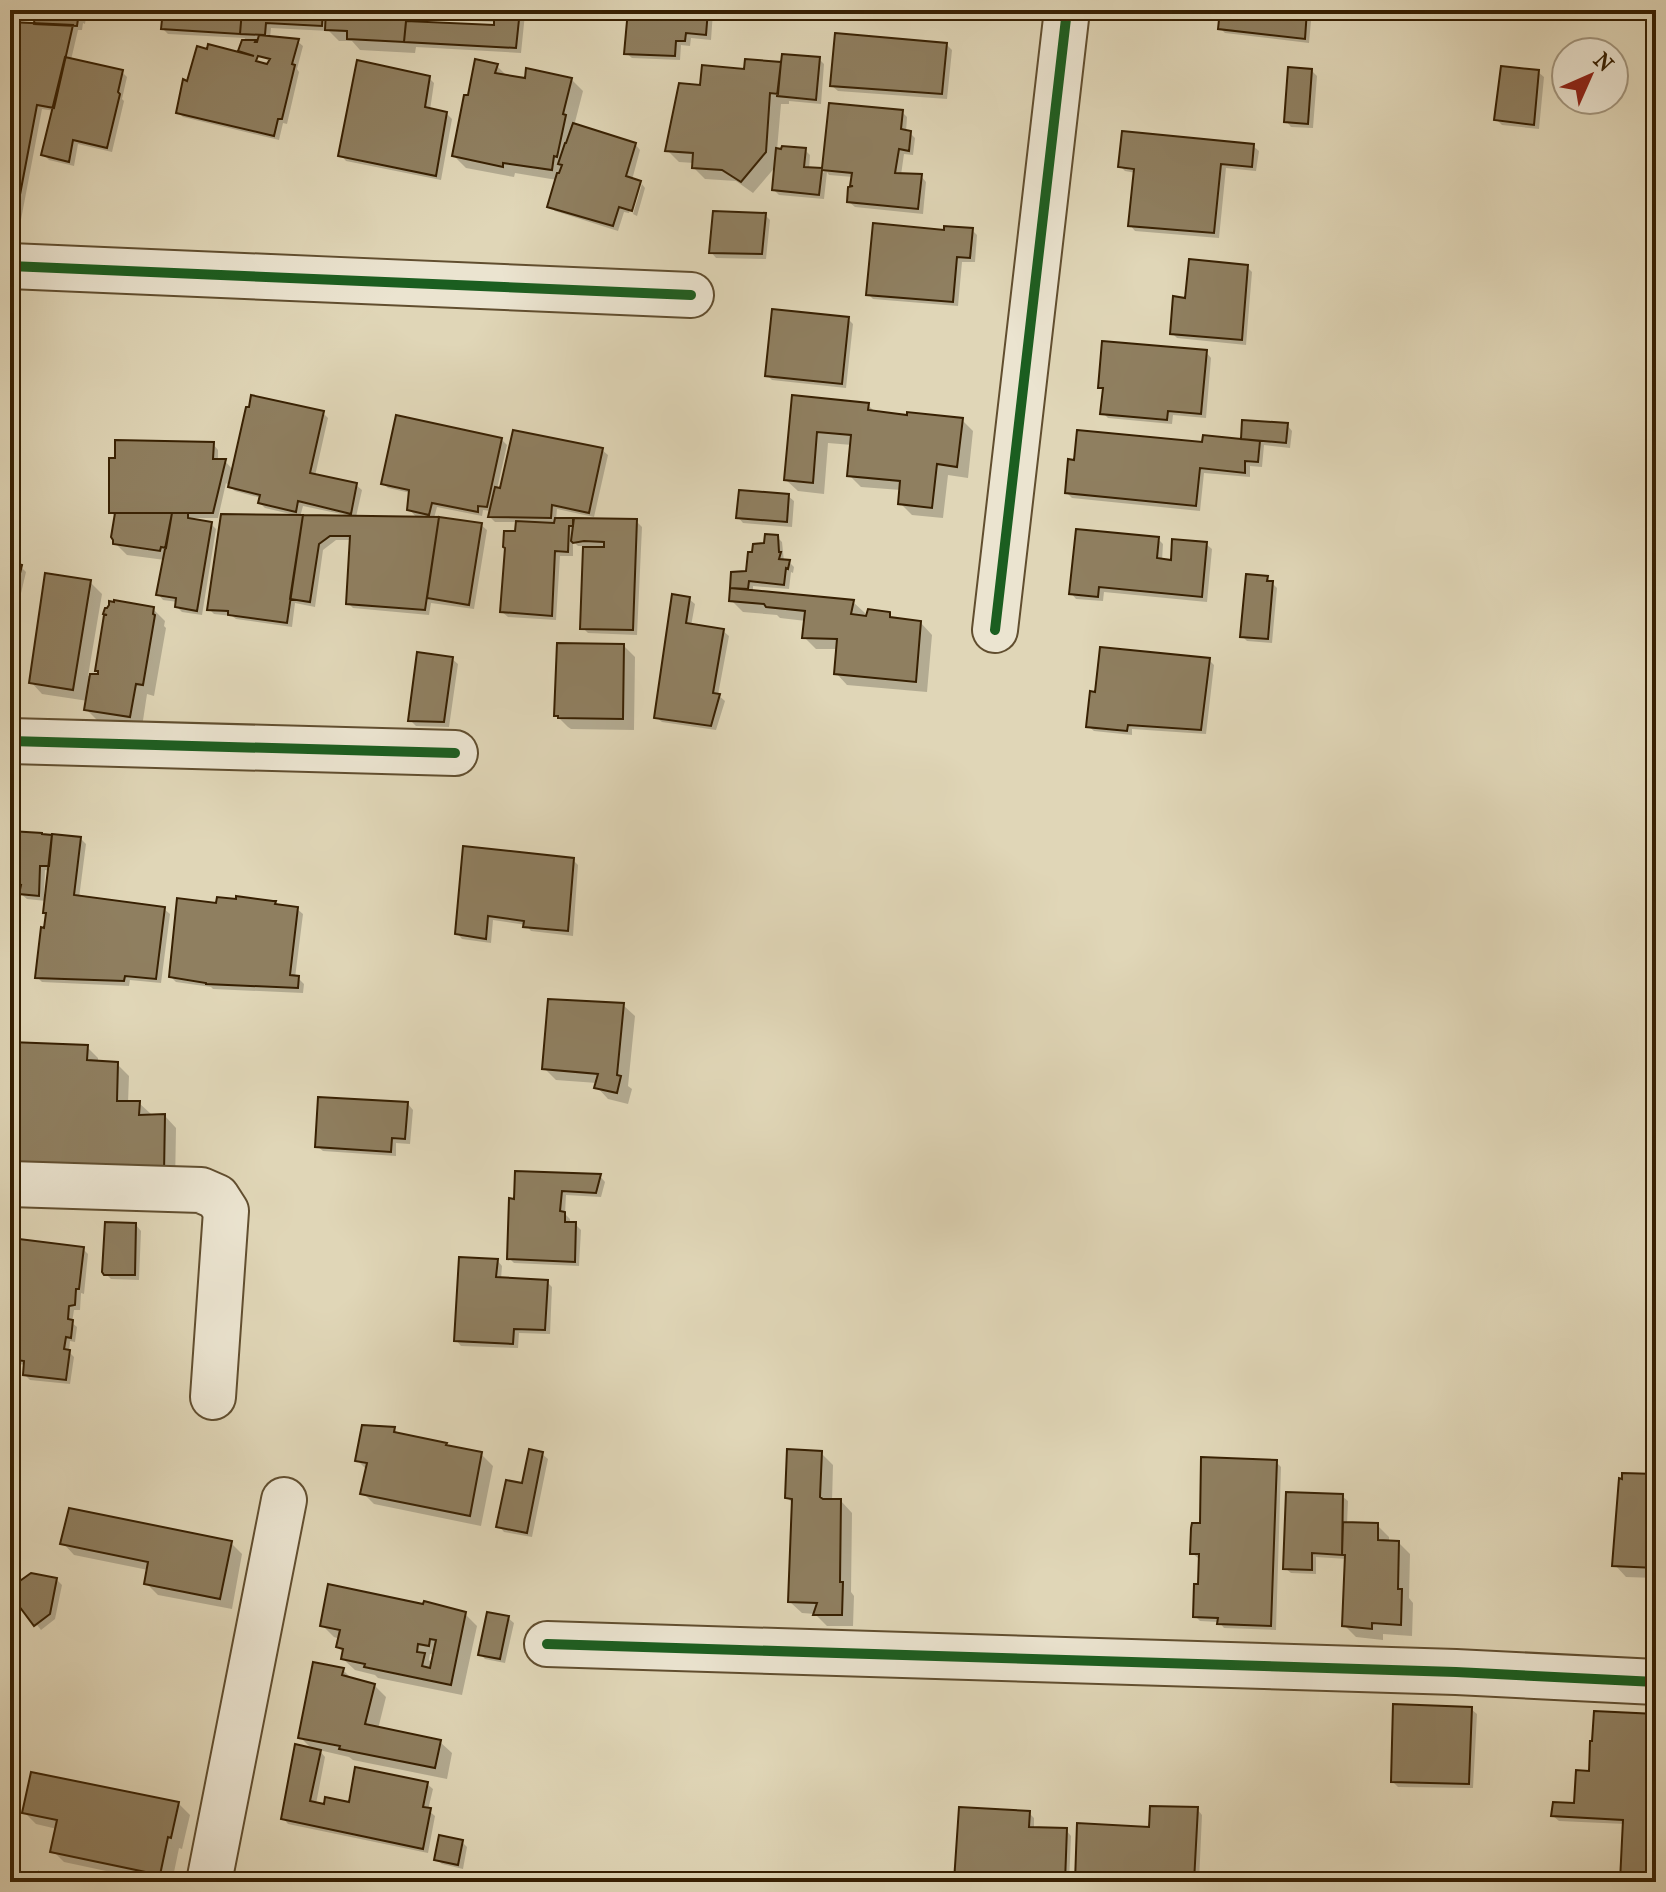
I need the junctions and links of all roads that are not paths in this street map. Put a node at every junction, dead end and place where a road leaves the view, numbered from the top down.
1 (1067, 10) edge
2 (10, 266) edge
3 (691, 295) dead end
4 (995, 630) dead end
5 (10, 741) edge
6 (455, 753) dead end
7 (10, 1184) edge
8 (213, 1397) dead end
9 (284, 1500) dead end
10 (547, 1644) dead end
11 (1656, 1682) edge
12 (209, 1882) edge

1 - 4 street
2 - 3 street
5 - 6 street
7 - 8 street
9 - 12 street
10 - 11 street

